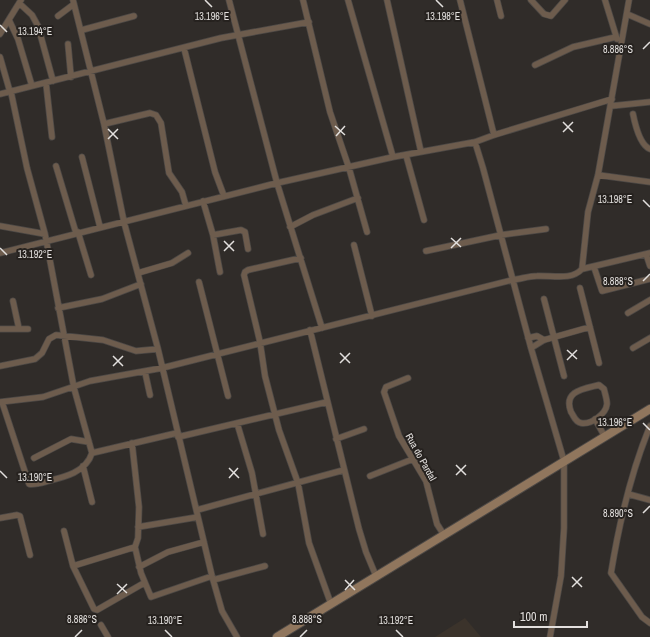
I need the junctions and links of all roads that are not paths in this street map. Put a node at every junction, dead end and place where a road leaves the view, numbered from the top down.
1 (230, 0) edge
2 (303, 0) edge
3 (348, 0) edge
4 (386, 0) edge
5 (460, 0) edge
6 (497, 0) edge
7 (531, 0) edge
8 (565, 0) edge
9 (605, 0) edge
10 (629, 0) edge
11 (20, 2) edge
12 (74, 2) edge
13 (627, 14) junction
14 (58, 16) dead end
15 (134, 16) dead end
16 (501, 16) dead end
17 (10, 20) junction
18 (309, 22) junction
19 (650, 24) edge
20 (82, 30) junction
21 (0, 32) edge
22 (239, 35) junction
23 (616, 37) junction
24 (68, 44) dead end
25 (621, 46) junction
26 (184, 48) junction
27 (0, 57) edge
28 (535, 65) dead end
29 (92, 72) junction
30 (71, 77) junction
31 (52, 81) junction
32 (46, 83) junction
33 (32, 86) junction
34 (11, 92) junction
35 (0, 94) edge
36 (612, 99) junction
37 (650, 102) edge
38 (611, 106) junction
39 (633, 114) dead end
40 (104, 124) junction
41 (494, 135) junction
42 (52, 137) dead end
43 (475, 142) junction
44 (650, 149) edge
45 (421, 152) junction
46 (406, 155) junction
47 (82, 157) dead end
48 (393, 157) junction
49 (56, 166) dead end
50 (349, 168) junction
51 (598, 175) junction
52 (650, 182) edge
53 (276, 183) junction
54 (224, 196) junction
55 (358, 198) junction
56 (203, 201) junction
57 (186, 206) junction
58 (424, 220) dead end
59 (124, 222) junction
60 (0, 226) edge
61 (100, 227) junction
62 (290, 227) junction
63 (546, 229) dead end
64 (77, 232) junction
65 (367, 232) dead end
66 (45, 234) junction
67 (213, 235) junction
68 (501, 235) junction
69 (46, 242) junction
70 (354, 245) dead end
71 (248, 249) dead end
72 (426, 251) dead end
73 (0, 253) edge
74 (188, 253) dead end
75 (648, 253) edge
76 (301, 258) junction
77 (650, 266) edge
78 (594, 267) junction
79 (582, 269) junction
80 (138, 272) junction
81 (220, 272) dead end
82 (91, 275) dead end
83 (650, 279) edge
84 (512, 280) junction
85 (199, 282) dead end
86 (141, 284) junction
87 (580, 288) dead end
88 (544, 299) dead end
89 (650, 300) edge
90 (13, 301) dead end
91 (58, 308) junction
92 (628, 313) dead end
93 (372, 316) junction
94 (590, 327) junction
95 (322, 328) junction
96 (0, 329) edge
97 (19, 329) junction
98 (28, 329) dead end
99 (310, 330) junction
100 (64, 336) junction
101 (554, 337) junction
102 (528, 338) junction
103 (650, 338) edge
104 (544, 340) junction
105 (260, 342) junction
106 (531, 348) junction
107 (633, 348) dead end
108 (158, 349) junction
109 (218, 353) junction
110 (599, 363) dead end
111 (0, 366) edge
112 (162, 368) junction
113 (145, 372) junction
114 (564, 376) dead end
115 (408, 378) dead end
116 (74, 388) junction
117 (150, 395) dead end
118 (228, 396) dead end
119 (1, 402) edge
120 (327, 402) junction
121 (650, 409) edge
122 (275, 415) junction
123 (595, 419) junction
124 (237, 423) junction
125 (650, 426) edge
126 (364, 429) dead end
127 (178, 435) junction
128 (605, 438) junction
129 (336, 439) junction
130 (89, 442) junction
131 (132, 443) junction
132 (92, 453) junction
133 (34, 458) dead end
134 (413, 459) junction
135 (564, 461) junction
136 (83, 466) junction
137 (344, 470) junction
138 (370, 476) dead end
139 (298, 483) junction
140 (256, 494) junction
141 (628, 494) junction
142 (650, 500) edge
143 (92, 502) dead end
144 (197, 510) junction
145 (198, 517) junction
146 (0, 518) edge
147 (138, 527) junction
148 (64, 531) dead end
149 (263, 534) dead end
150 (444, 535) junction
151 (204, 542) junction
152 (134, 547) junction
153 (30, 555) dead end
154 (73, 566) junction
155 (265, 566) dead end
156 (139, 567) junction
157 (376, 576) junction
158 (212, 578) junction
159 (144, 584) junction
160 (331, 604) junction
161 (650, 623) edge
162 (101, 625) dead end
163 (108, 637) edge
164 (237, 637) edge
165 (277, 637) edge
166 (550, 637) edge

1 - 22 street
2 - 18 street
3 - 48 street
4 - 45 street
5 - 41 street
6 - 16 street
7 - 8 street
9 - 23 street
10 - 13 street
11 - 17 street
11 - 31 street
12 - 14 street
12 - 20 street
13 - 19 street
13 - 25 street
15 - 20 street
17 - 21 street
17 - 33 street
18 - 22 street
18 - 50 street
20 - 29 street
22 - 26 street
22 - 53 street
23 - 25 street
23 - 28 street
24 - 30 street
25 - 36 street
26 - 29 street
26 - 54 street
27 - 34 street
29 - 30 street
29 - 40 street
30 - 31 street
31 - 32 street
32 - 33 street
32 - 42 street
33 - 34 street
34 - 35 street
34 - 66 street
36 - 38 street
36 - 41 street
37 - 38 street
38 - 51 street
39 - 44 street
40 - 57 street
40 - 59 street
41 - 43 street
43 - 45 street
43 - 68 street
45 - 46 street
46 - 48 street
46 - 58 street
47 - 61 street
48 - 50 street
49 - 64 street
50 - 53 street
50 - 55 street
51 - 52 street
51 - 79 street
53 - 54 street
53 - 62 street
54 - 56 street
55 - 62 street
55 - 65 street
56 - 57 street
56 - 67 street
57 - 59 street
59 - 61 street
59 - 80 street
60 - 66 street
61 - 64 street
62 - 76 street
63 - 68 street
64 - 69 street
64 - 82 street
66 - 69 street
67 - 71 street
67 - 81 street
68 - 72 street
68 - 84 street
69 - 73 street
69 - 91 street
70 - 93 street
74 - 80 street
75 - 77 street
75 - 78 street
76 - 95 street
76 - 105 street
78 - 79 street
78 - 83 street
79 - 84 street
80 - 86 street
84 - 93 street
84 - 102 street
85 - 109 street
86 - 91 street
86 - 108 street
87 - 94 street
88 - 101 street
89 - 92 street
90 - 97 street
91 - 100 street
93 - 95 street
94 - 101 street
94 - 110 street
95 - 99 street
96 - 97 street
97 - 98 street
99 - 105 street
99 - 120 street
100 - 108 street
100 - 111 street
100 - 116 street
101 - 104 street
101 - 114 street
102 - 104 street
102 - 106 street
103 - 107 street
104 - 106 street
105 - 109 street
105 - 122 street
106 - 135 street
108 - 112 street
109 - 112 street
109 - 118 street
112 - 113 street
112 - 127 street
113 - 116 street
113 - 117 street
115 - 134 street, Rua do Pardal
116 - 119 street
116 - 130 street
119 - 136 street
120 - 122 street
120 - 129 street
121 - 128 main road
122 - 124 street
122 - 139 street
123 - 123 street
123 - 128 street
124 - 127 street
124 - 140 street
125 - 141 street
126 - 129 street
127 - 131 street
127 - 144 street
128 - 135 main road
129 - 137 street
130 - 132 street
130 - 133 street
131 - 132 street
131 - 147 street
132 - 136 street
134 - 138 street
134 - 150 street, Rua do Pardal
135 - 150 main road
135 - 166 street
136 - 143 street
137 - 139 street
137 - 157 street
139 - 140 street
139 - 160 street
140 - 144 street
140 - 149 street
141 - 142 street
141 - 161 street
144 - 145 street
145 - 147 street
145 - 151 street
146 - 153 street
147 - 152 street
148 - 154 street
150 - 157 main road
151 - 156 street
151 - 158 street
152 - 154 street
152 - 156 street
154 - 159 street
155 - 158 street
156 - 159 street
157 - 160 main road
158 - 159 street
158 - 164 street
160 - 165 main road
162 - 163 street

